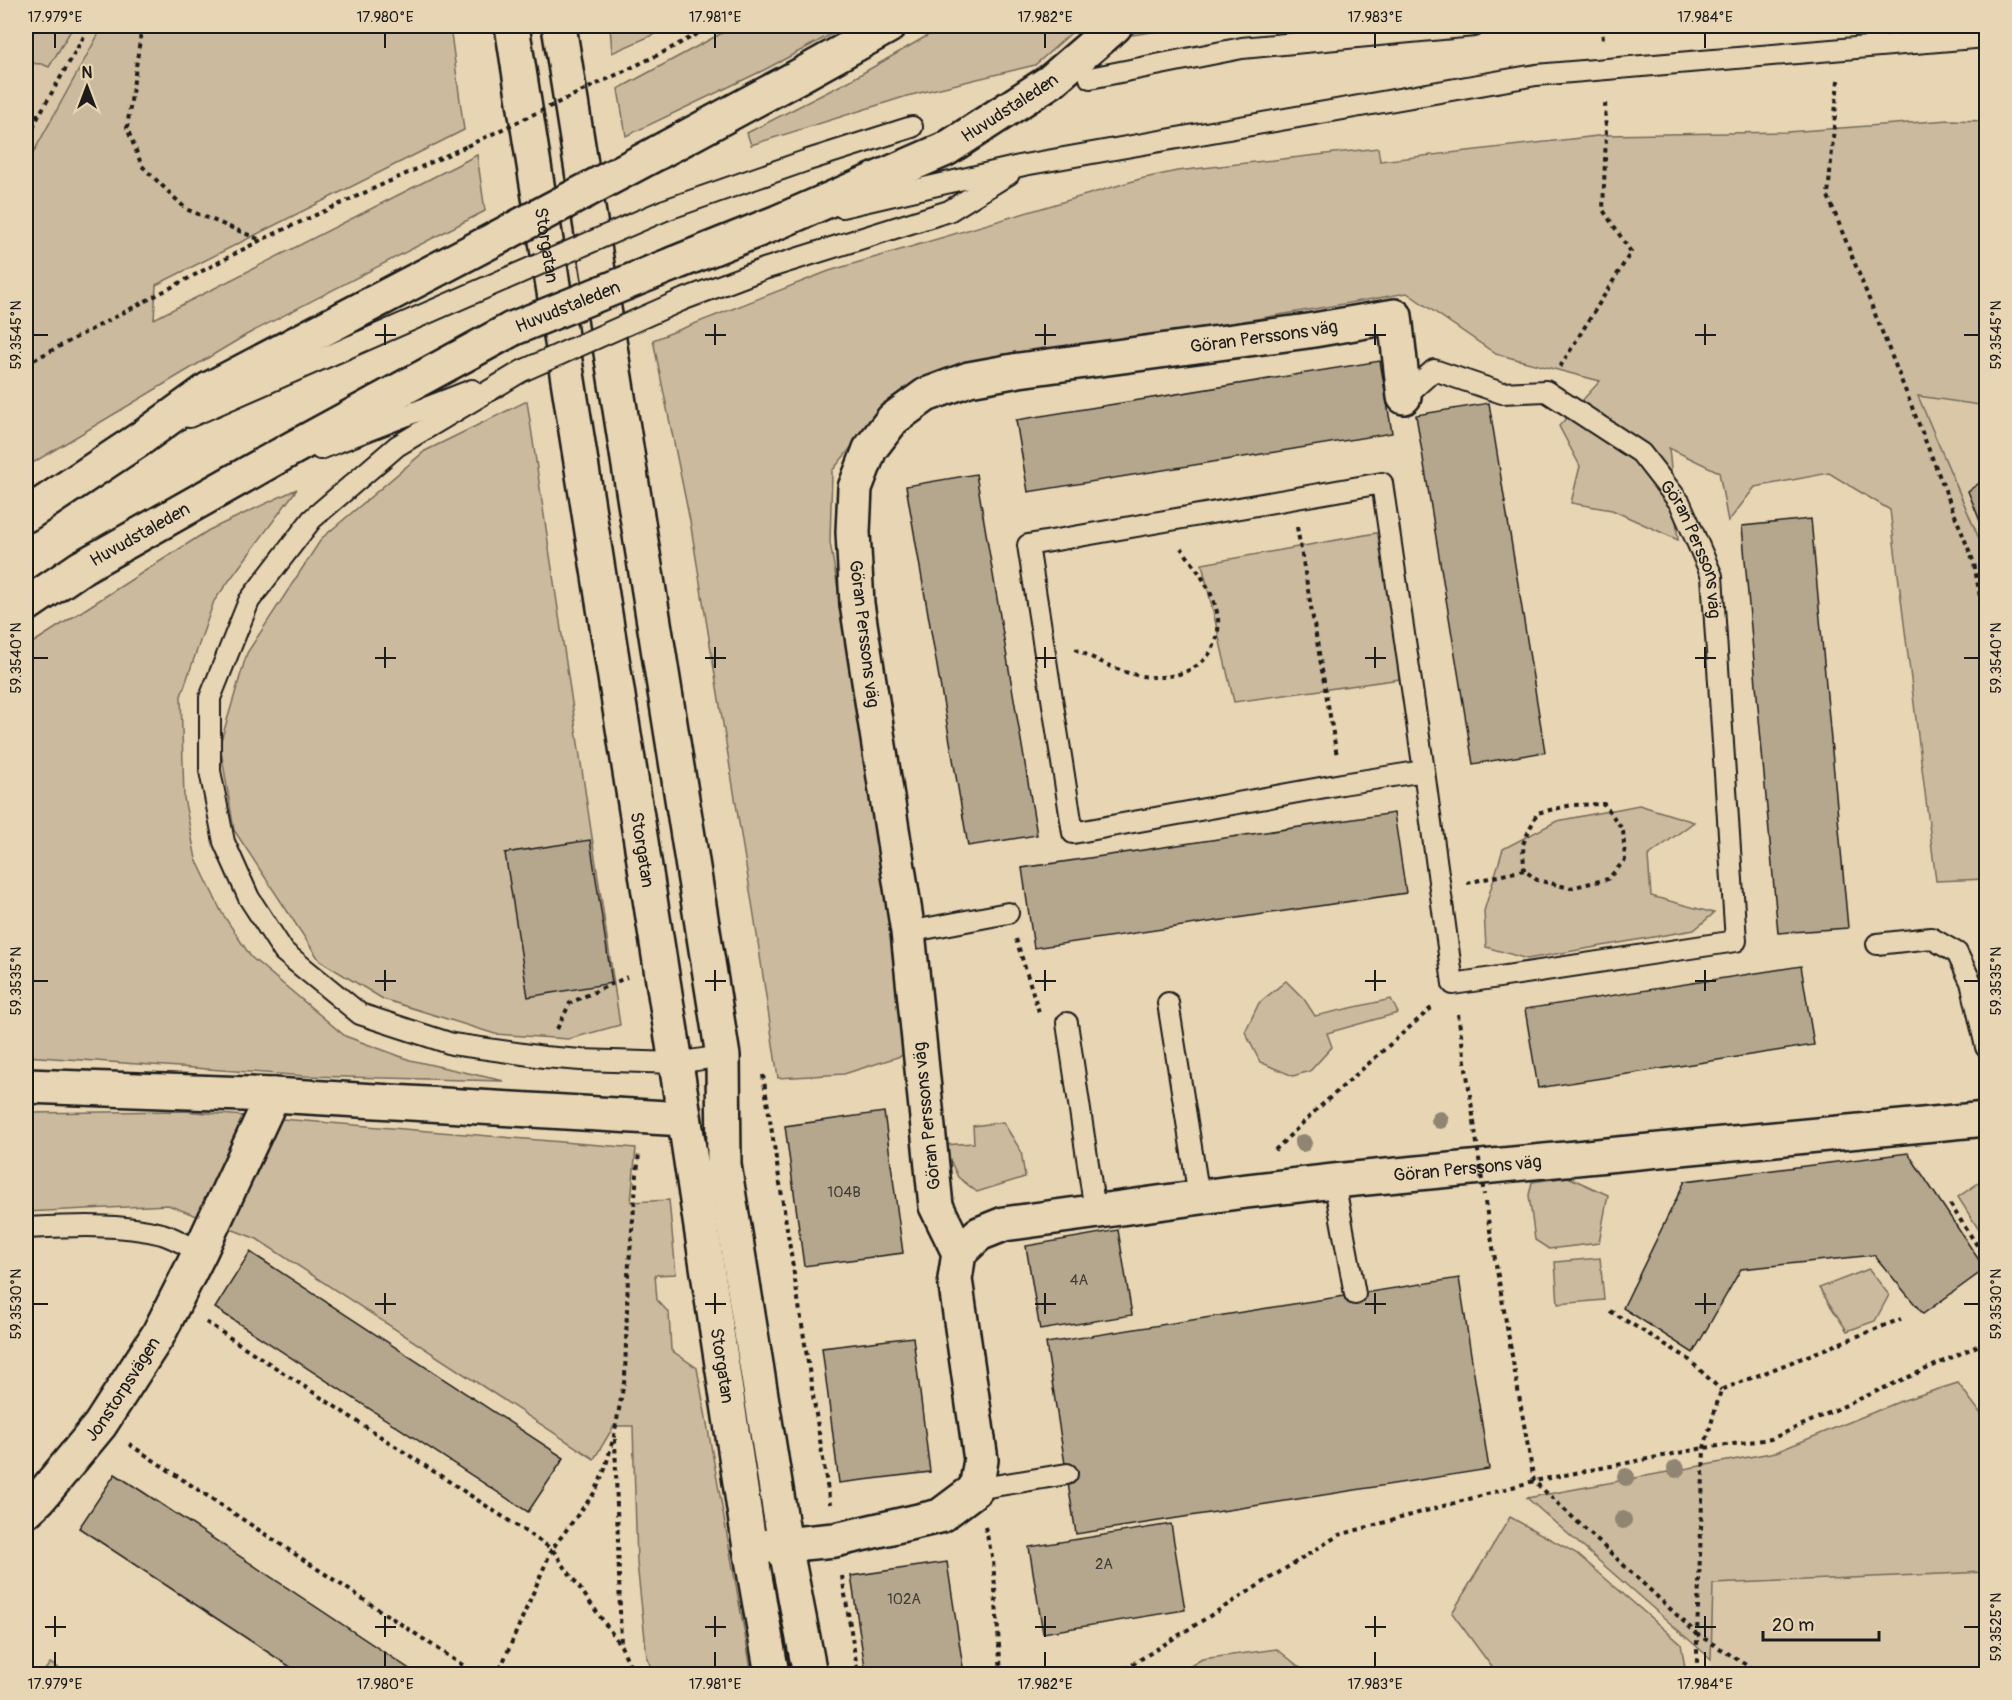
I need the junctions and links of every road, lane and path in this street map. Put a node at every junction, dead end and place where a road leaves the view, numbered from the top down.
1 (90, 26) edge
2 (123, 26) edge
3 (142, 26) edge
4 (512, 26) edge
5 (559, 26) edge
6 (712, 26) edge
7 (890, 26) edge
8 (1115, 26) edge
9 (1474, 26) edge
10 (140, 33) junction
11 (1986, 37) edge
12 (1841, 50) junction
13 (1090, 78) dead end
14 (1605, 114) dead end
15 (26, 115) edge
16 (39, 116) junction
17 (912, 127) dead end
18 (26, 144) edge
19 (1024, 165) junction
20 (778, 222) junction
21 (261, 240) junction
22 (26, 364) edge
23 (522, 371) junction
24 (1546, 391) junction
25 (1404, 397) joint
26 (143, 437) junction
27 (1292, 499) junction
28 (186, 509) junction
29 (26, 514) edge
30 (1162, 522) junction
31 (26, 605) edge
32 (1986, 631) edge
33 (1045, 649) junction
34 (1424, 771) junction
35 (1342, 784) junction
36 (1524, 870) junction
37 (1440, 889) junction
38 (1008, 913) joint
39 (908, 932) junction
40 (1877, 945) dead end
41 (633, 974) dead end
42 (1453, 984) junction
43 (1168, 1003) dead end
44 (1456, 1004) junction
45 (1067, 1023) joint
46 (1986, 1047) edge
47 (723, 1056) junction
48 (544, 1057) junction
49 (676, 1063) junction
50 (26, 1086) edge
51 (273, 1095) junction
52 (644, 1116) junction
53 (684, 1119) junction
54 (1986, 1119) edge
55 (1269, 1156) dead end
56 (1334, 1181) junction
57 (1199, 1197) junction
58 (1950, 1204) dead end
59 (1095, 1211) junction
60 (26, 1228) edge
61 (200, 1252) junction
62 (959, 1253) junction
63 (1986, 1258) edge
64 (1355, 1294) dead end
65 (175, 1302) junction
66 (1610, 1311) dead end
67 (1901, 1319) dead end
68 (1986, 1342) edge
69 (1721, 1390) junction
70 (100, 1425) junction
71 (614, 1436) junction
72 (1704, 1448) junction
73 (1067, 1474) dead end
74 (1534, 1481) junction
75 (976, 1489) junction
76 (26, 1511) edge
77 (836, 1540) junction
78 (785, 1545) junction
79 (750, 1548) junction
80 (552, 1549) junction
81 (1697, 1634) junction
82 (621, 1646) junction
83 (476, 1674) edge
84 (498, 1674) edge
85 (634, 1674) edge
86 (772, 1674) edge
87 (810, 1674) edge
88 (858, 1674) edge
89 (1001, 1674) edge
90 (1117, 1674) edge
91 (1697, 1674) edge
92 (1761, 1674) edge

1 - 16 path
2 - 10 path
3 - 10 path
4 - 49 street, Storgatan
5 - 47 street, Storgatan
6 - 21 path, bridge
7 - 26 street, bridge
8 - 20 street, Huvudstaleden
9 - 13 lane
10 - 21 path
11 - 12 lane
12 - 19 lane
12 - 32 path
14 - 24 path
15 - 16 path
16 - 18 path
17 - 26 lane, bridge
19 - 20 lane
19 - 23 lane, bridge
20 - 28 street, Huvudstaleden, bridge
21 - 22 path
23 - 28 lane
23 - 48 lane
24 - 25 lane, Göran Perssons väg
24 - 42 lane, Göran Perssons väg
25 - 39 street, Göran Perssons väg
26 - 29 street
27 - 30 lane
27 - 34 lane
27 - 35 path
28 - 31 street, Huvudstaleden
30 - 33 lane
30 - 33 path
33 - 35 lane
34 - 35 lane
34 - 37 lane
36 - 36 path
36 - 37 path
37 - 42 lane
38 - 39 lane
38 - 45 path
39 - 62 street, Göran Perssons väg
40 - 46 lane
41 - 48 path
42 - 44 path
43 - 57 lane
44 - 55 path
44 - 74 path, bridge
45 - 59 lane
47 - 49 lane
47 - 78 street, Storgatan
48 - 49 lane
49 - 53 street, Storgatan
50 - 51 street
51 - 52 street
51 - 61 street, Jonstorpsvägen
52 - 53 street
52 - 71 path
53 - 79 street, Storgatan
54 - 56 street, Göran Perssons väg
56 - 57 street, Göran Perssons väg
56 - 64 lane
57 - 59 street, Göran Perssons väg
58 - 63 path
59 - 62 street, Göran Perssons väg
60 - 61 lane
61 - 65 street, Jonstorpsvägen
62 - 75 street
65 - 70 street, Jonstorpsvägen
65 - 80 path
66 - 69 path
67 - 69 path
68 - 72 path
69 - 72 path
70 - 76 street, Jonstorpsvägen
70 - 83 path
71 - 80 path
71 - 82 path
72 - 74 path
72 - 81 path
73 - 75 lane
74 - 81 path
74 - 90 path
75 - 77 street
75 - 89 path
77 - 78 street
77 - 88 path
78 - 79 street
78 - 87 street, Storgatan
79 - 86 street, Storgatan
80 - 82 path
80 - 84 path
81 - 91 path
81 - 92 path
82 - 85 path

